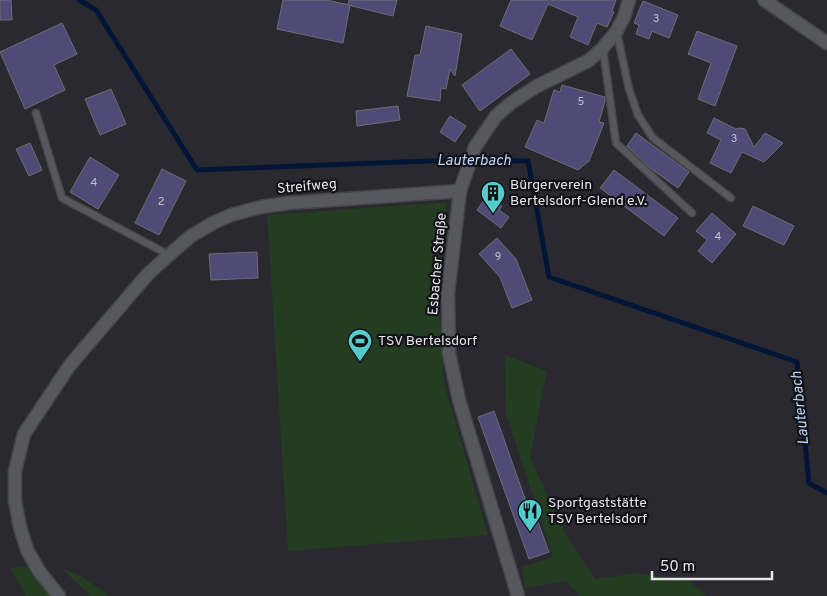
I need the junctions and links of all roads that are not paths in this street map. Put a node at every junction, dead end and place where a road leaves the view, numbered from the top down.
1 (629, 0) edge
2 (764, 0) edge
3 (616, 32) junction
4 (827, 43) edge
5 (602, 49) junction
6 (36, 112) dead end
7 (460, 191) junction
8 (731, 198) dead end
9 (692, 213) dead end
10 (168, 255) junction
11 (59, 596) edge
12 (518, 596) edge

1 - 3 street, Esbacher Straße
2 - 4 street
3 - 5 street, Esbacher Straße
3 - 8 lane
5 - 7 street, Esbacher Straße
5 - 9 lane
6 - 10 lane
7 - 10 street, Streifweg
7 - 12 street, Esbacher Straße
10 - 11 street, Streifweg

